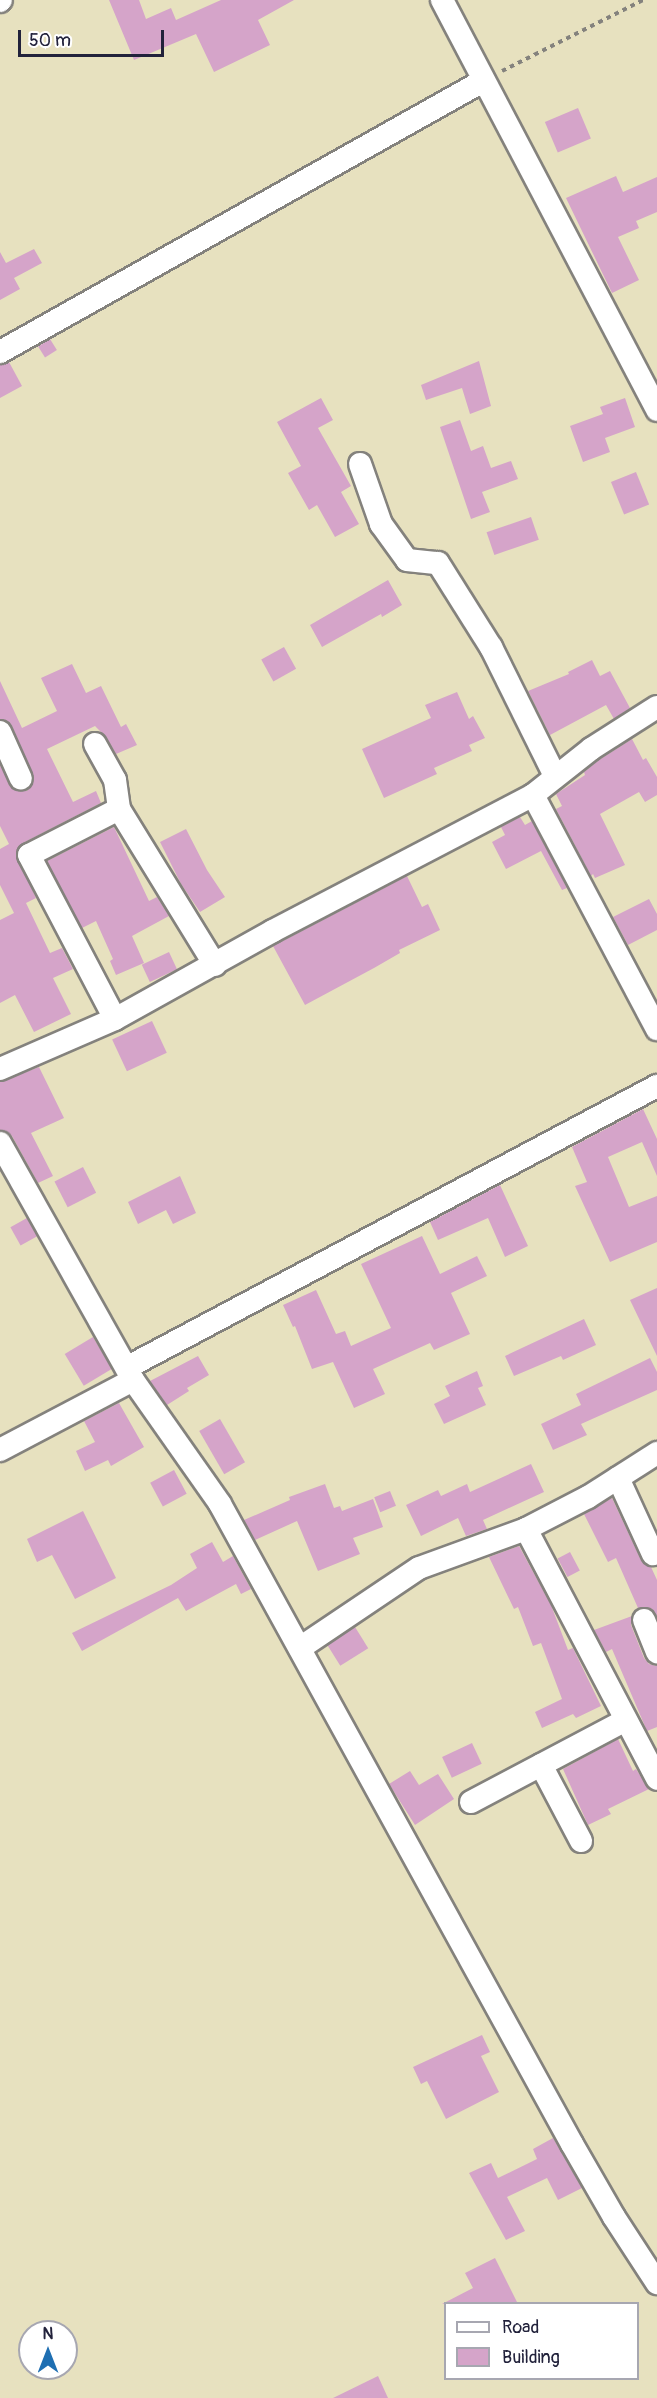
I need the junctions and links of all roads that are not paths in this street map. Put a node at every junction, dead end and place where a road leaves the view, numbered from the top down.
1 (442, 0) edge
2 (483, 81) junction
3 (0, 352) edge
4 (650, 381) edge
5 (657, 410) edge
6 (360, 464) dead end
7 (657, 707) edge
8 (0, 732) edge
9 (95, 744) dead end
10 (555, 776) junction
11 (21, 779) dead end
12 (533, 795) junction
13 (119, 809) junction
14 (215, 965) junction
15 (115, 1019) junction
16 (657, 1029) edge
17 (0, 1069) edge
18 (657, 1086) edge
19 (0, 1143) edge
20 (131, 1373) junction
21 (0, 1450) edge
22 (657, 1453) edge
23 (618, 1478) junction
24 (526, 1529) junction
25 (653, 1554) dead end
26 (644, 1620) dead end
27 (300, 1648) junction
28 (657, 1653) edge
29 (626, 1720) junction
30 (541, 1766) junction
31 (657, 1779) edge
32 (471, 1802) dead end
33 (581, 1841) dead end
34 (657, 2283) edge

1 - 2 street
2 - 3 street
2 - 4 street
4 - 5 street
6 - 10 street
7 - 10 street
8 - 11 street
9 - 13 street
10 - 12 street
12 - 14 street
12 - 16 street
13 - 14 street
13 - 15 street
14 - 15 street
15 - 17 street
18 - 20 street
19 - 20 street
20 - 21 street
20 - 27 street
22 - 23 street
23 - 24 street
23 - 25 street
24 - 27 street
24 - 29 street
26 - 28 street
27 - 34 street
29 - 30 street
29 - 31 street
30 - 32 street
30 - 33 street

